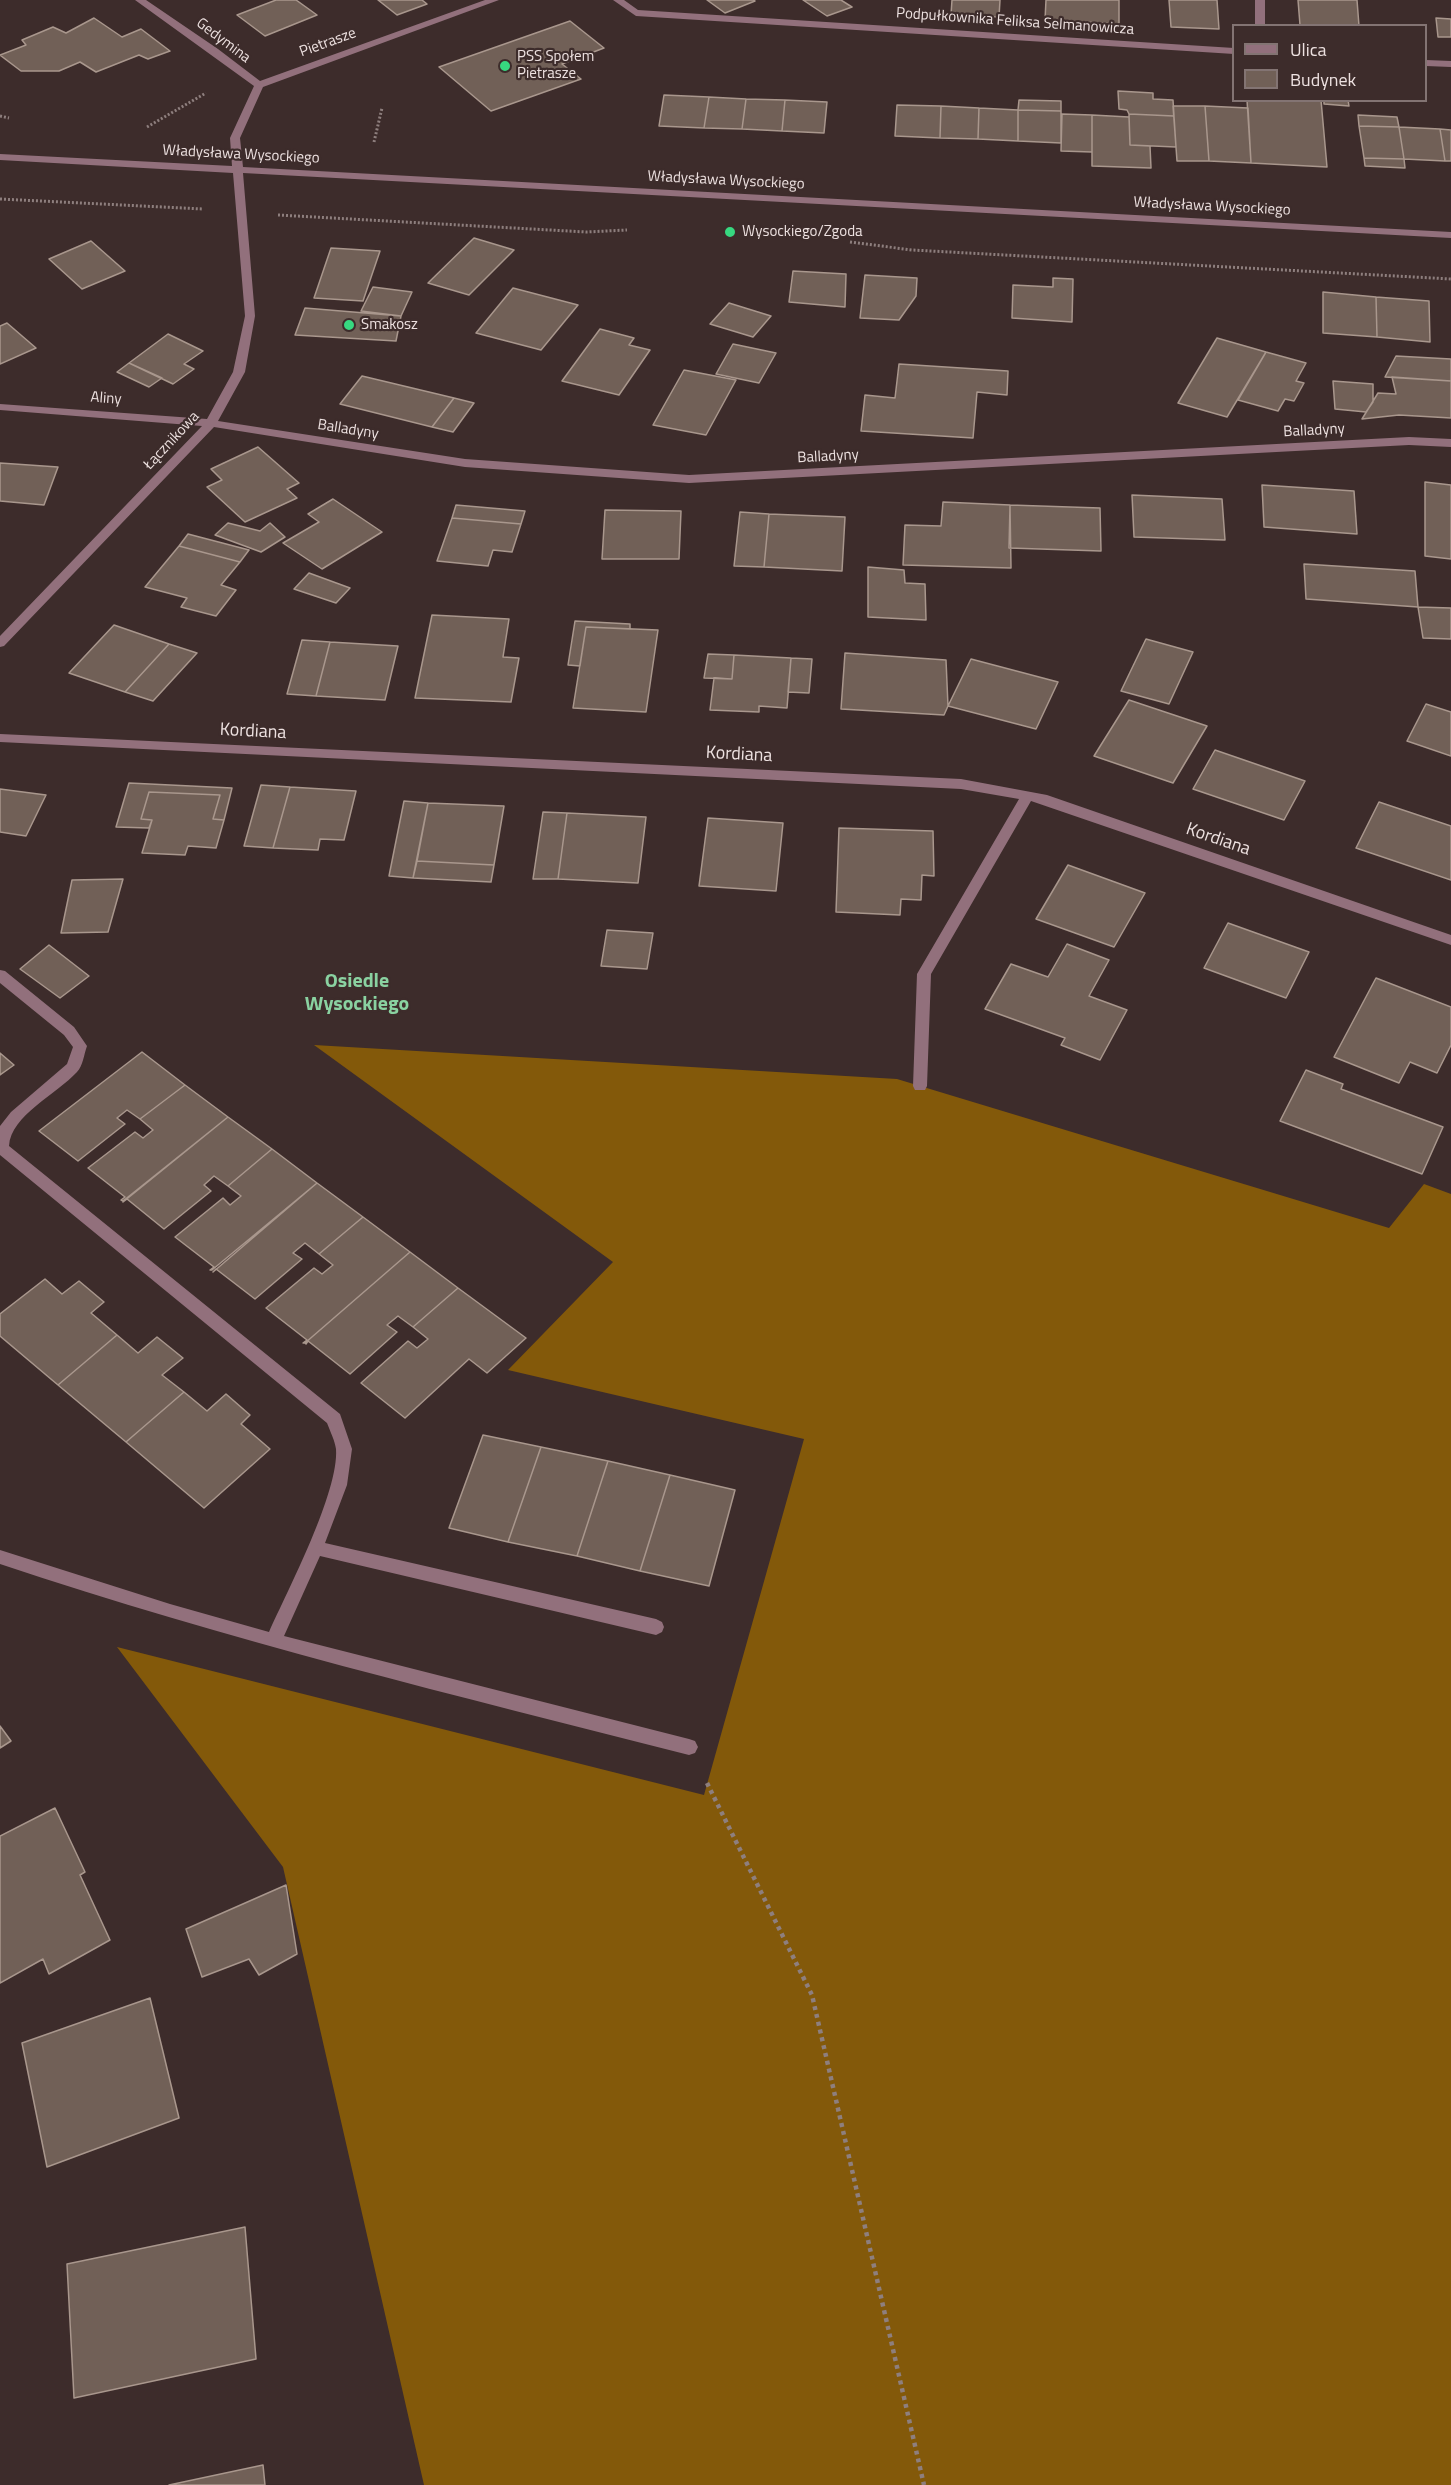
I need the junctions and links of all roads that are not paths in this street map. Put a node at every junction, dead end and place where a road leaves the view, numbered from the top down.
1 (140, 0) edge
2 (494, 0) edge
3 (618, 0) edge
4 (1260, 0) edge
5 (1260, 24) edge
6 (1232, 51) edge
7 (1427, 63) edge
8 (1451, 64) edge
9 (259, 85) junction
10 (0, 157) edge
11 (237, 170) junction
12 (1451, 235) edge
13 (0, 407) edge
14 (211, 423) junction
15 (1451, 443) edge
16 (0, 643) edge
17 (0, 738) edge
18 (1028, 795) junction
19 (1451, 940) edge
20 (0, 975) edge
21 (920, 1086) dead end
22 (315, 1548) junction
23 (0, 1557) edge
24 (656, 1627) dead end
25 (274, 1640) junction
26 (689, 1747) road end

1 - 9 street, Gedymina
2 - 9 street, Pietrasze
3 - 6 street, Podpułkownika Feliksa Selmanowicza
4 - 5 street
7 - 8 street
9 - 11 street
10 - 11 street, Władysława Wysockiego
11 - 12 street, Władysława Wysockiego
11 - 14 street, Łącznikowa
13 - 14 street, Aliny
14 - 15 street, Balladyny
14 - 16 street, Łącznikowa
17 - 18 street, Kordiana
18 - 19 street, Kordiana
18 - 21 street
20 - 22 street
22 - 24 street
22 - 25 street
23 - 25 street
25 - 26 street

